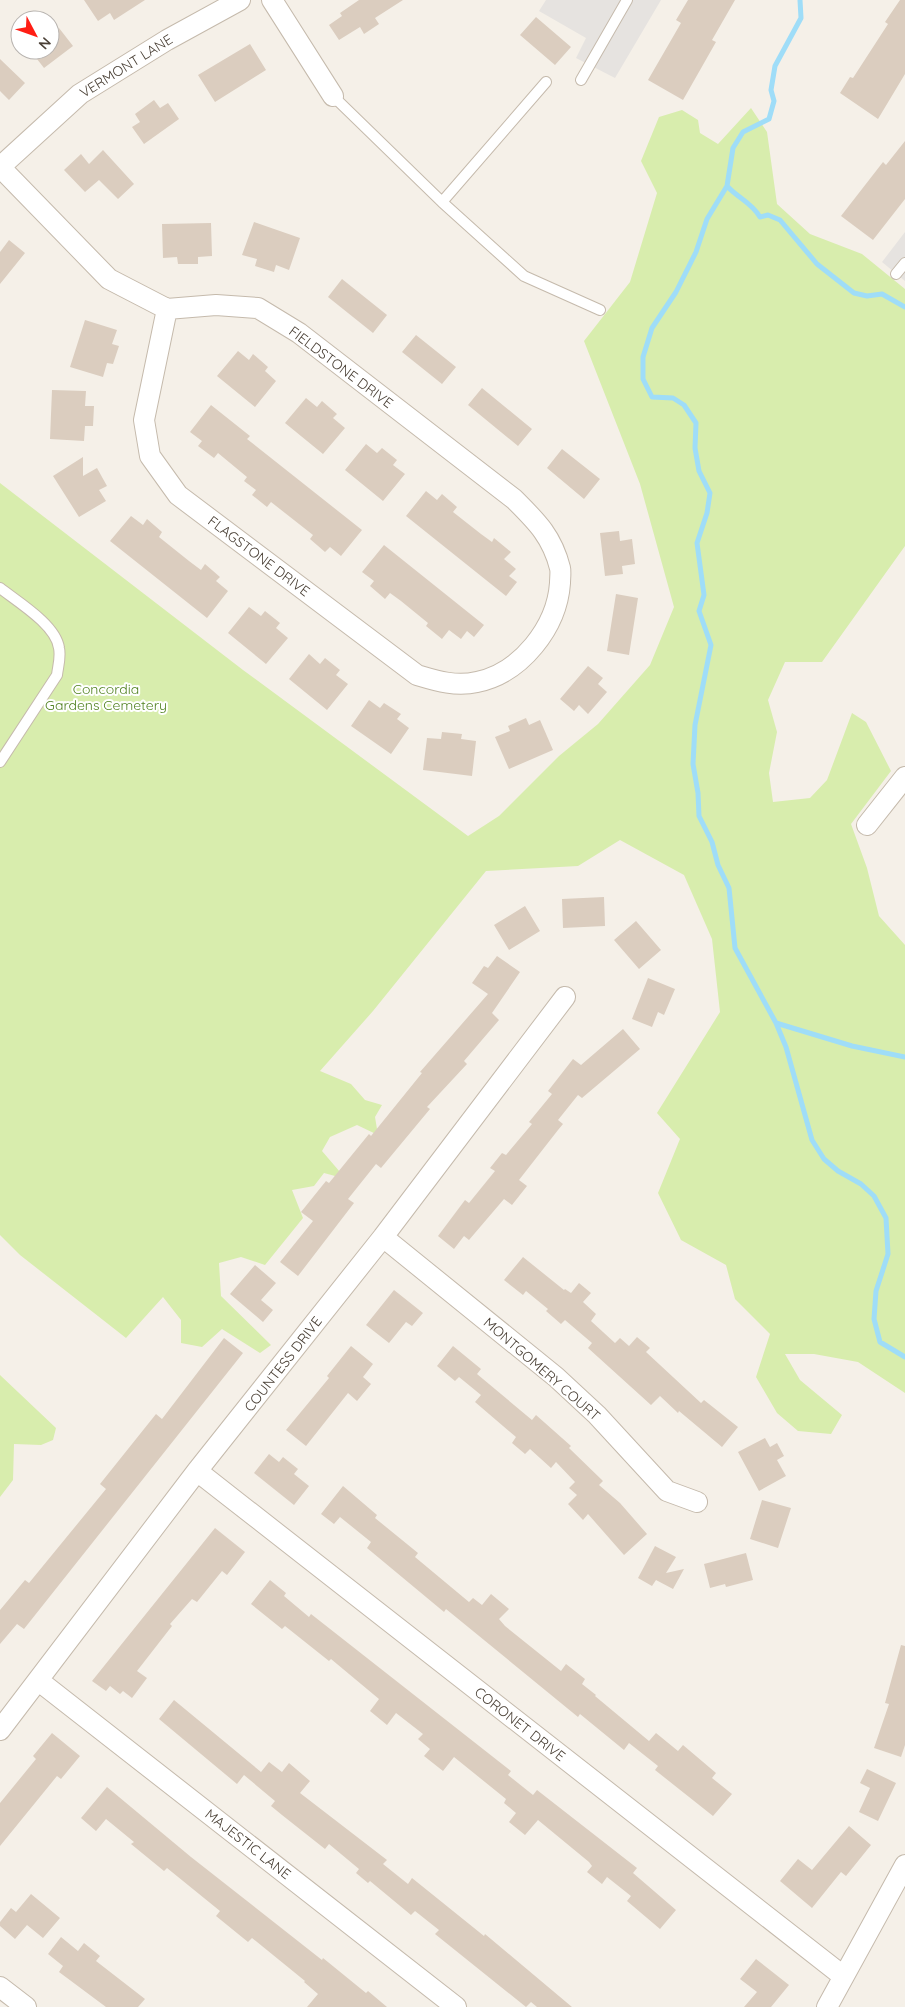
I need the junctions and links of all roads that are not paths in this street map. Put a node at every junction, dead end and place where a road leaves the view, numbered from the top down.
1 (240, 0) edge
2 (272, 0) edge
3 (627, 0) edge
4 (581, 80) dead end
5 (546, 82) dead end
6 (333, 96) joint
7 (0, 167) edge
8 (442, 202) junction
9 (905, 263) edge
10 (896, 274) dead end
11 (168, 309) junction
12 (600, 310) dead end
13 (0, 588) edge
14 (514, 666) joint
15 (0, 762) edge
16 (905, 777) edge
17 (867, 825) dead end
18 (565, 997) dead end
19 (383, 1237) junction
20 (197, 1471) junction
21 (697, 1502) dead end
22 (39, 1682) junction
23 (0, 1730) edge
24 (905, 1864) edge
25 (843, 1976) junction
26 (0, 1987) edge
27 (26, 2007) edge
28 (456, 2007) edge
29 (826, 2007) edge

1 - 7 street, VERMONT LANE
2 - 6 street
3 - 4 lane
5 - 8 lane
6 - 8 lane
7 - 11 street
8 - 12 lane
9 - 10 lane
11 - 14 street, FLAGSTONE DRIVE
11 - 14 street, FIELDSTONE DRIVE
13 - 15 lane
16 - 17 street
18 - 19 street, COUNTESS DRIVE
19 - 20 street, COUNTESS DRIVE
19 - 21 street, MONTGOMERY COURT
20 - 22 street, COUNTESS DRIVE
20 - 25 street, CORONET DRIVE
22 - 23 street, COUNTESS DRIVE
22 - 28 street, MAJESTIC LANE
24 - 25 street
25 - 29 street
26 - 27 street

